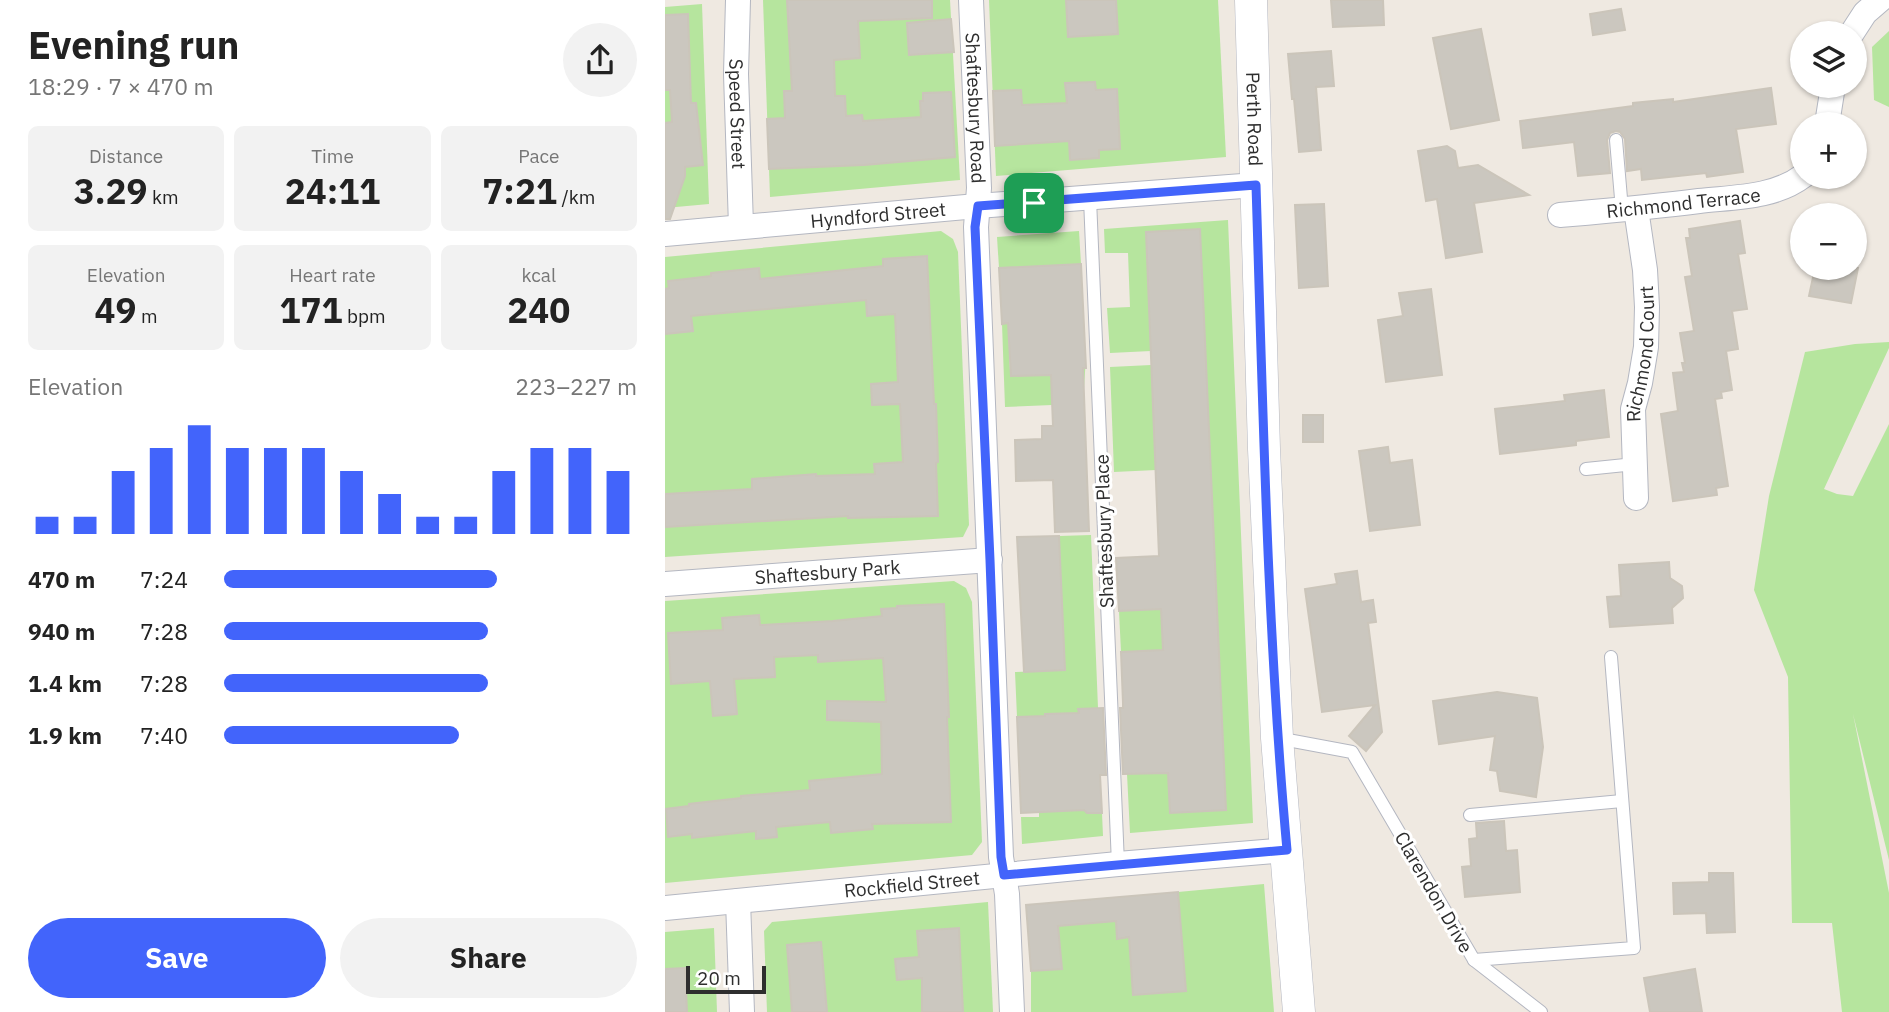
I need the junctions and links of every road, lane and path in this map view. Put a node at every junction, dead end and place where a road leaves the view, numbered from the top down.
1 (738, 0) edge
2 (971, 0) edge
3 (1251, 0) edge
4 (1881, 0) edge
5 (1860, 21) edge
6 (1616, 140) dead end
7 (1256, 185) junction
8 (1790, 185) edge
9 (1090, 199) junction
10 (978, 206) junction
11 (1629, 210) junction
12 (1560, 215) dead end
13 (741, 226) junction
14 (665, 234) edge
15 (1635, 464) junction
16 (1586, 469) dead end
17 (1636, 498) dead end
18 (990, 560) junction
19 (665, 583) edge
20 (1611, 657) dead end
21 (1277, 738) junction
22 (1622, 801) junction
23 (1470, 815) dead end
24 (1287, 850) junction
25 (1118, 864) junction
26 (1004, 875) junction
27 (738, 901) junction
28 (665, 908) edge
29 (1474, 960) junction
30 (742, 1012) edge
31 (1012, 1012) edge
32 (1299, 1012) edge
33 (1541, 1012) edge

1 - 13 street, Speed Street
2 - 10 street, Shaftesbury Road
3 - 7 street, Perth Road
4 - 5 street
6 - 11 lane
7 - 9 street, Hyndford Street
7 - 21 street, Perth Road
8 - 11 street, Richmond Terrace
9 - 10 street, Hyndford Street
9 - 25 lane, Shaftesbury Place
10 - 13 street, Hyndford Street
10 - 18 street, Shaftesbury Road
11 - 12 street, Richmond Terrace
11 - 15 street, Richmond Court
13 - 14 street, Hyndford Street
15 - 16 lane
15 - 17 street, Richmond Court
18 - 19 street, Shaftesbury Park
18 - 26 street, Shaftesbury Road
20 - 22 lane, Clarendon Drive
21 - 24 street, Perth Road
21 - 29 lane, Clarendon Drive
22 - 23 lane
22 - 29 lane, Clarendon Drive
24 - 25 street, Rockfield Street
24 - 32 street, Perth Road
25 - 26 street, Rockfield Street
26 - 27 street, Rockfield Street
26 - 31 street, Shaftesbury Road
27 - 28 street, Rockfield Street
27 - 30 street
29 - 33 lane

